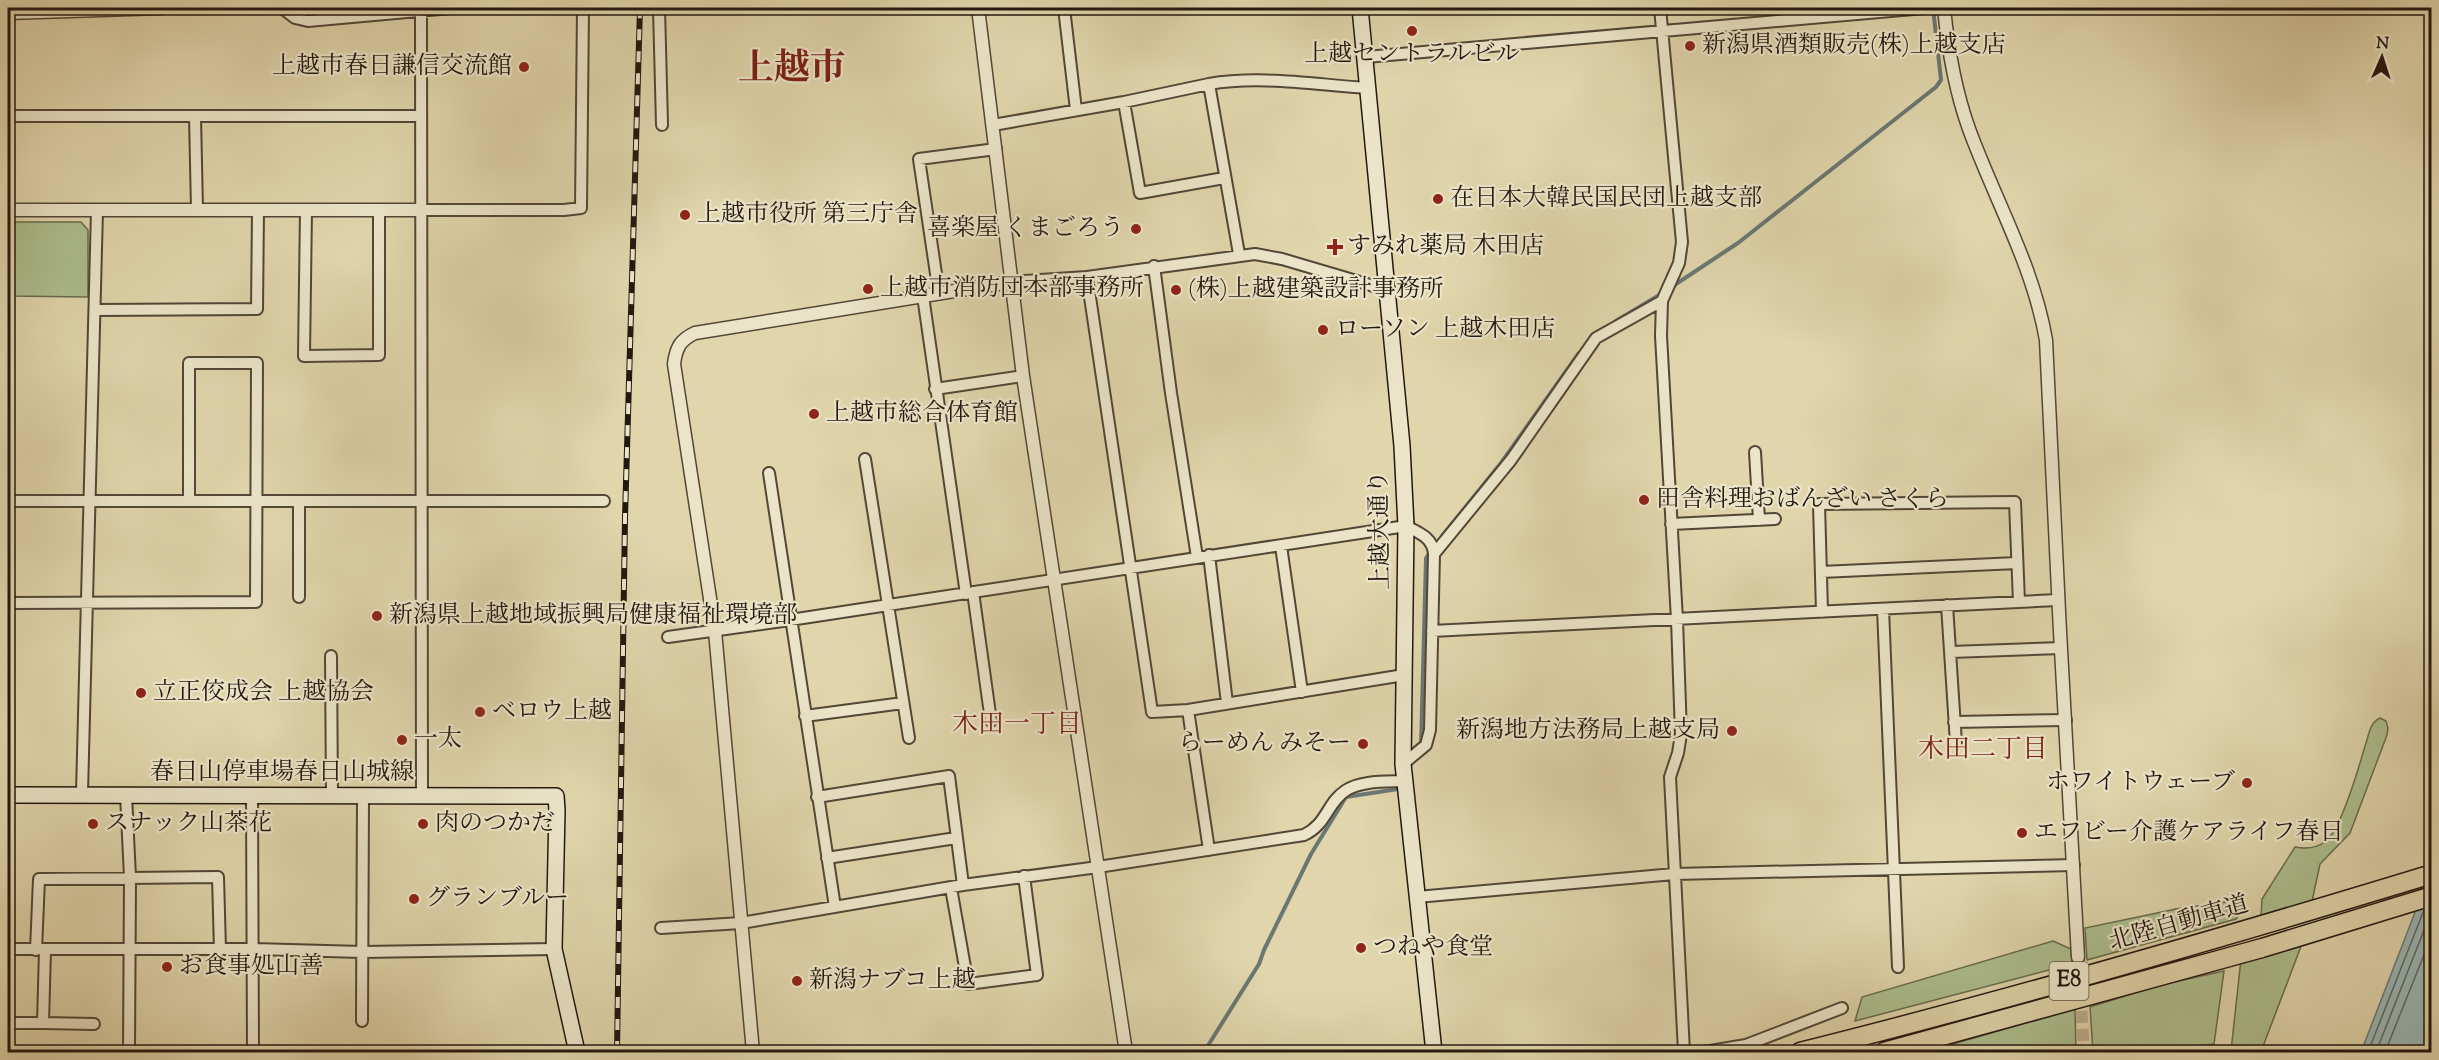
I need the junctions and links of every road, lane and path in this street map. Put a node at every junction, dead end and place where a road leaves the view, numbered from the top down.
1 (162, 8) edge
2 (282, 8) edge
3 (451, 8) edge
4 (583, 8) edge
5 (658, 8) edge
6 (978, 8) edge
7 (1064, 8) edge
8 (1360, 8) edge
9 (1660, 8) edge
10 (1924, 8) edge
11 (1944, 8) edge
12 (421, 10) junction
13 (8, 13) edge
14 (1813, 13) edge
15 (1662, 32) junction
16 (1366, 57) junction
17 (1209, 84) junction
18 (1369, 88) junction
19 (1124, 102) junction
20 (1076, 111) junction
21 (8, 116) edge
22 (195, 116) junction
23 (420, 116) junction
24 (662, 125) dead end
25 (993, 125) junction
26 (996, 149) junction
27 (1224, 178) junction
28 (8, 210) edge
29 (96, 210) junction
30 (197, 210) junction
31 (258, 210) junction
32 (306, 210) junction
33 (379, 210) junction
34 (421, 210) junction
35 (1239, 254) junction
36 (1154, 266) junction
37 (1087, 277) junction
38 (1010, 282) junction
39 (1387, 290) junction
40 (939, 294) junction
41 (923, 296) junction
42 (1662, 302) junction
43 (96, 310) junction
44 (1023, 376) junction
45 (935, 389) junction
46 (1755, 452) dead end
47 (865, 459) dead end
48 (769, 473) dead end
49 (8, 501) edge
50 (88, 501) junction
51 (189, 501) junction
52 (257, 501) junction
53 (299, 501) junction
54 (421, 501) junction
55 (604, 501) dead end
56 (1759, 519) junction
57 (1775, 519) dead end
58 (1671, 524) junction
59 (1406, 526) junction
60 (1281, 546) junction
61 (1434, 554) junction
62 (1209, 555) junction
63 (1197, 557) junction
64 (2017, 563) junction
65 (1131, 568) junction
66 (1821, 572) junction
67 (1053, 579) junction
68 (969, 593) junction
69 (299, 597) dead end
70 (2057, 600) junction
71 (2019, 602) junction
72 (8, 603) edge
73 (86, 603) junction
74 (889, 605) junction
75 (1947, 605) junction
76 (1883, 609) junction
77 (1822, 612) junction
78 (790, 620) junction
79 (1677, 620) junction
80 (715, 631) junction
81 (1432, 631) junction
82 (668, 637) dead end
83 (2061, 648) junction
84 (1951, 652) junction
85 (331, 656) dead end
86 (1404, 675) junction
87 (1302, 692) junction
88 (903, 703) junction
89 (1227, 703) junction
90 (1188, 710) junction
91 (805, 716) junction
92 (2066, 720) junction
93 (991, 721) dead end
94 (1954, 722) junction
95 (909, 738) dead end
96 (1956, 743) dead end
97 (1403, 764) junction
98 (1406, 781) junction
99 (82, 794) junction
100 (8, 795) edge
101 (126, 795) junction
102 (252, 796) junction
103 (332, 796) junction
104 (363, 796) junction
105 (422, 796) junction
106 (817, 797) junction
107 (956, 838) junction
108 (1209, 850) junction
109 (827, 858) junction
110 (2074, 865) junction
111 (1098, 867) junction
112 (1895, 870) junction
113 (1674, 874) junction
114 (2432, 874) edge
115 (1024, 876) junction
116 (130, 877) junction
117 (963, 885) junction
118 (951, 888) junction
119 (2432, 896) edge
120 (1417, 897) junction
121 (835, 907) junction
122 (741, 923) junction
123 (661, 928) dead end
124 (8, 949) edge
125 (252, 949) junction
126 (554, 949) junction
127 (40, 950) junction
128 (220, 950) junction
129 (128, 951) junction
130 (362, 952) junction
131 (2079, 957) tunnel mouth
132 (1898, 967) dead end
133 (1842, 1008) dead end
134 (362, 1021) dead end
135 (8, 1023) edge
136 (44, 1023) junction
137 (94, 1024) dead end
138 (129, 1053) edge
139 (253, 1053) edge
140 (577, 1053) edge
141 (753, 1053) edge
142 (1126, 1053) edge
143 (1434, 1053) edge
144 (1684, 1053) edge
145 (1704, 1053) edge
146 (1800, 1053) edge
147 (1884, 1053) edge

1 - 13 street
2 - 12 street
3 - 12 street
4 - 34 street
5 - 24 street
6 - 25 street
7 - 20 street
8 - 16 main road, 上越大通り
9 - 15 street
10 - 14 street
11 - 70 street
12 - 23 street
14 - 15 street
15 - 16 street
15 - 42 street
16 - 18 main road, 上越大通り
17 - 18 street
17 - 19 street
17 - 27 street
18 - 39 main road, 上越大通り
19 - 20 street
19 - 27 street
20 - 25 street
21 - 22 street
22 - 23 street
22 - 30 street
23 - 34 street
25 - 26 street
26 - 38 street
26 - 40 street
27 - 35 street
28 - 29 street
29 - 30 street
29 - 43 street
30 - 31 street
31 - 32 street
31 - 43 street
32 - 33 street
32 - 33 street
33 - 34 street
34 - 54 street
35 - 36 street
35 - 39 street
36 - 37 street
36 - 63 street
37 - 38 street
37 - 65 street
38 - 40 street
38 - 44 street
39 - 59 main road, 上越大通り
40 - 41 street
41 - 45 street
41 - 80 street
42 - 58 street
42 - 61 street
43 - 50 street
44 - 45 street
44 - 67 street
45 - 68 street
46 - 56 street
47 - 74 street
48 - 78 street
49 - 50 street
50 - 51 street
50 - 73 street
51 - 52 street
51 - 52 street
52 - 53 street
52 - 73 street
53 - 54 street
53 - 69 street
54 - 55 street
54 - 105 street
56 - 57 street
56 - 58 street
58 - 79 street
59 - 60 street
59 - 61 street
59 - 86 main road, 上越大通り
60 - 62 street
60 - 87 street
61 - 81 street
62 - 63 street
62 - 89 street
63 - 65 street
64 - 66 street
64 - 66 street
64 - 71 street
65 - 67 street
65 - 90 street
66 - 77 street
67 - 68 street
67 - 111 street
68 - 74 street
68 - 93 street
70 - 71 street
70 - 83 street
71 - 75 street
72 - 73 street
73 - 99 street
74 - 78 street
74 - 88 street
75 - 76 street
75 - 84 street
76 - 77 street
76 - 112 street
77 - 79 street
78 - 80 street
78 - 91 street
79 - 81 street
79 - 113 street
80 - 82 street
80 - 122 street
81 - 97 street
83 - 84 street
83 - 92 street
84 - 94 street
85 - 103 street
86 - 87 street
86 - 97 main road, 上越大通り
87 - 89 street
88 - 91 street
88 - 95 street
89 - 90 street
90 - 108 street
91 - 106 street
92 - 94 street
92 - 110 street
94 - 96 street
97 - 98 main road, 上越大通り
98 - 108 street
98 - 120 main road, 上越大通り
99 - 100 main road, 春日山停車場春日山城線
99 - 101 main road, 春日山停車場春日山城線
101 - 102 main road, 春日山停車場春日山城線
101 - 116 street
102 - 103 main road, 春日山停車場春日山城線
102 - 125 street
103 - 104 main road, 春日山停車場春日山城線
104 - 105 main road, 春日山停車場春日山城線
104 - 130 street
105 - 126 main road, 春日山停車場春日山城線
106 - 107 street
106 - 109 street
107 - 109 street
107 - 117 street
108 - 111 street
109 - 121 street
110 - 112 street
110 - 131 street
111 - 115 street
111 - 142 street
112 - 113 street
112 - 132 street
113 - 120 street
113 - 144 street
114 - 146 highway, 北陸自動車道 / E8
115 - 117 street
115 - 118 street
116 - 127 street
116 - 128 street
116 - 129 street
117 - 118 street
118 - 121 street
119 - 147 highway, 北陸自動車道 / E8
120 - 143 main road, 上越大通り
121 - 122 street
122 - 123 street
122 - 141 street
124 - 127 street
125 - 128 street
125 - 130 street
125 - 139 street
126 - 130 street
126 - 140 main road
127 - 129 street
127 - 136 street
128 - 129 street
129 - 138 street
130 - 134 street
133 - 145 street
135 - 136 street
136 - 137 street

